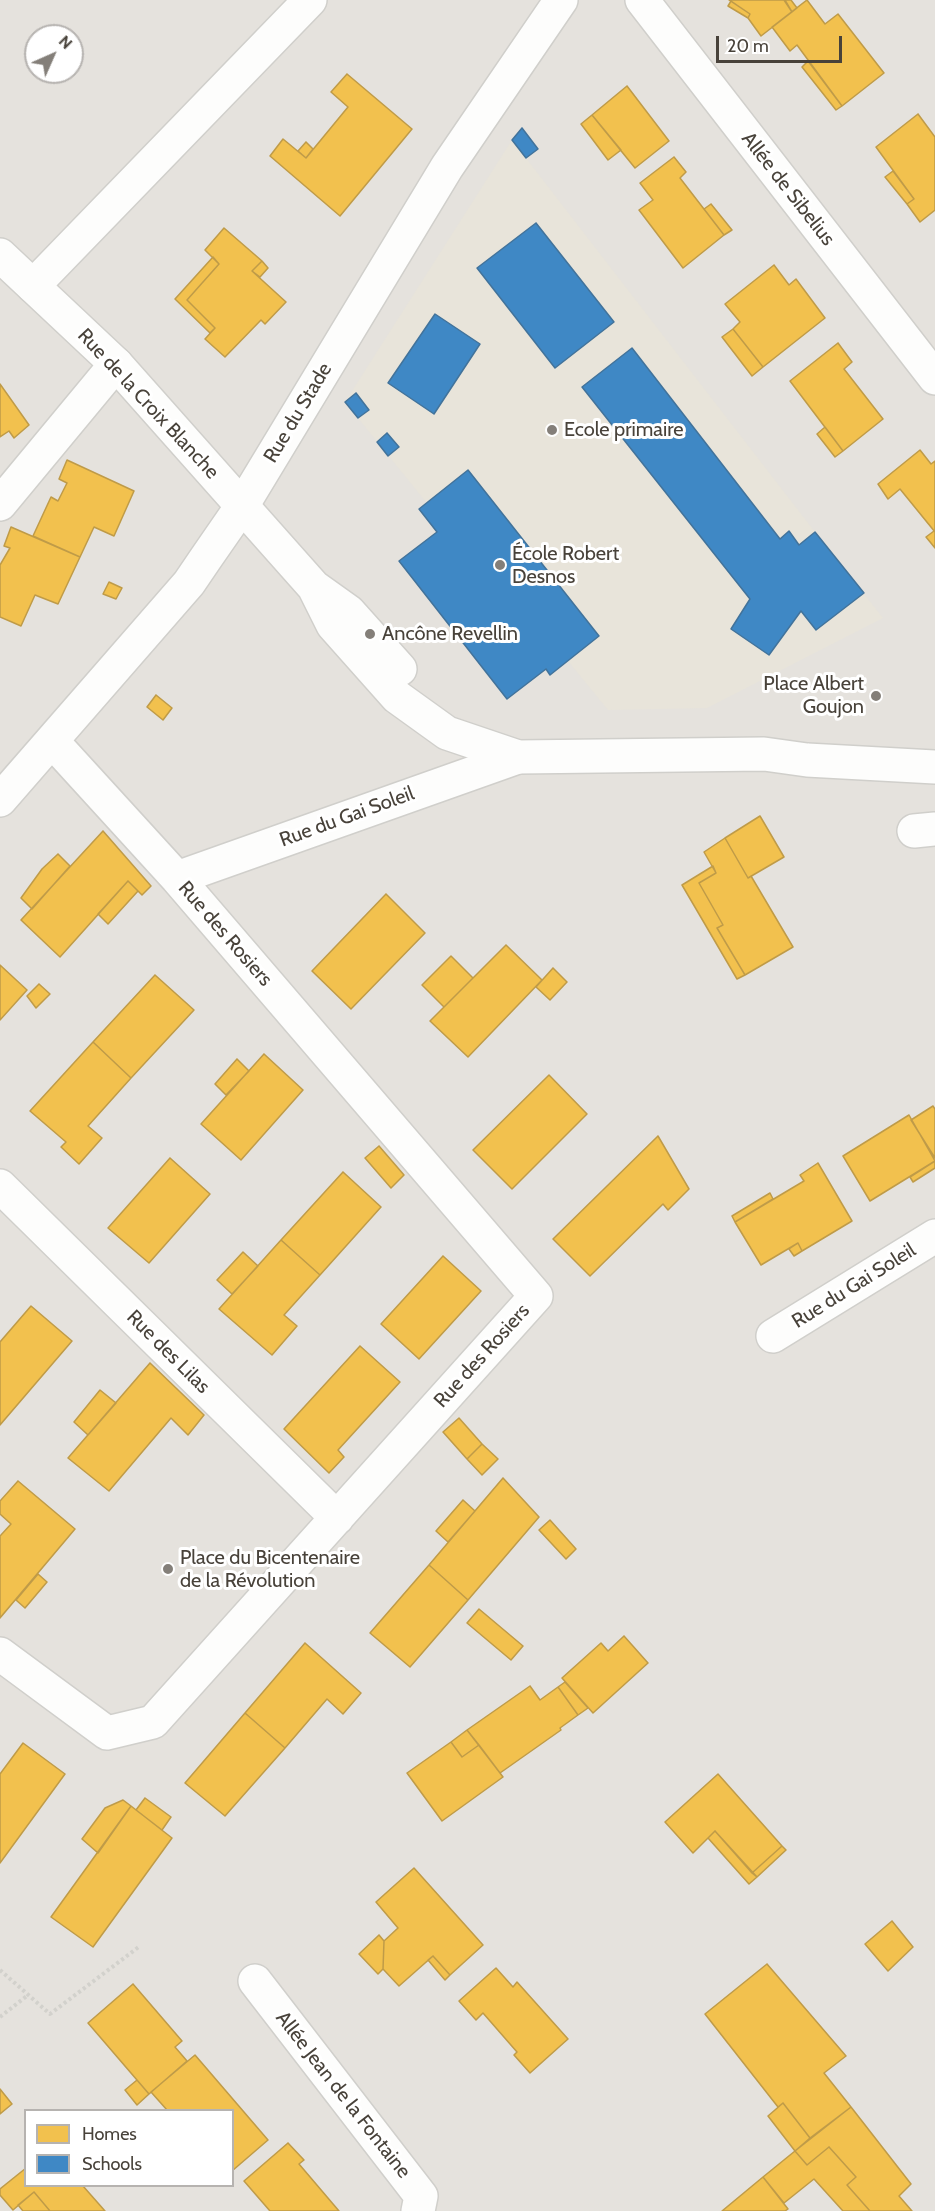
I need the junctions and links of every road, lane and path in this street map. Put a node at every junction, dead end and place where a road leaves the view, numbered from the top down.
1 (310, 0) edge
2 (561, 0) edge
3 (642, 0) edge
4 (0, 255) edge
5 (33, 286) junction
6 (116, 364) junction
7 (935, 378) edge
8 (0, 504) edge
9 (242, 506) junction
10 (52, 741) junction
11 (518, 757) junction
12 (935, 767) edge
13 (0, 800) edge
14 (177, 878) junction
15 (0, 1186) edge
16 (935, 1236) edge
17 (773, 1336) dead end
18 (337, 1518) junction
19 (0, 1654) edge
20 (140, 1946) dead end
21 (0, 1970) edge
22 (255, 1981) dead end
23 (28, 1995) junction
24 (0, 2017) edge
25 (418, 2211) edge

1 - 5 street
2 - 9 street, Rue du Stade
3 - 7 street, Allée de Sibelius
4 - 5 street, Rue de la Croix Blanche
5 - 6 street, Rue de la Croix Blanche
6 - 8 street
6 - 9 street, Rue de la Croix Blanche
9 - 10 street, Rue du Stade
9 - 11 street, Rue de la Croix Blanche
10 - 13 street, Rue du Stade
10 - 14 street, Rue des Rosiers
11 - 12 street
11 - 14 street, Rue du Gai Soleil
14 - 18 street, Rue des Rosiers
15 - 18 street, Rue des Lilas
16 - 17 street, Rue du Gai Soleil
18 - 19 street, Rue des Rosiers
20 - 23 path
21 - 23 path
22 - 25 street, Allée Jean de la Fontaine
23 - 24 path

